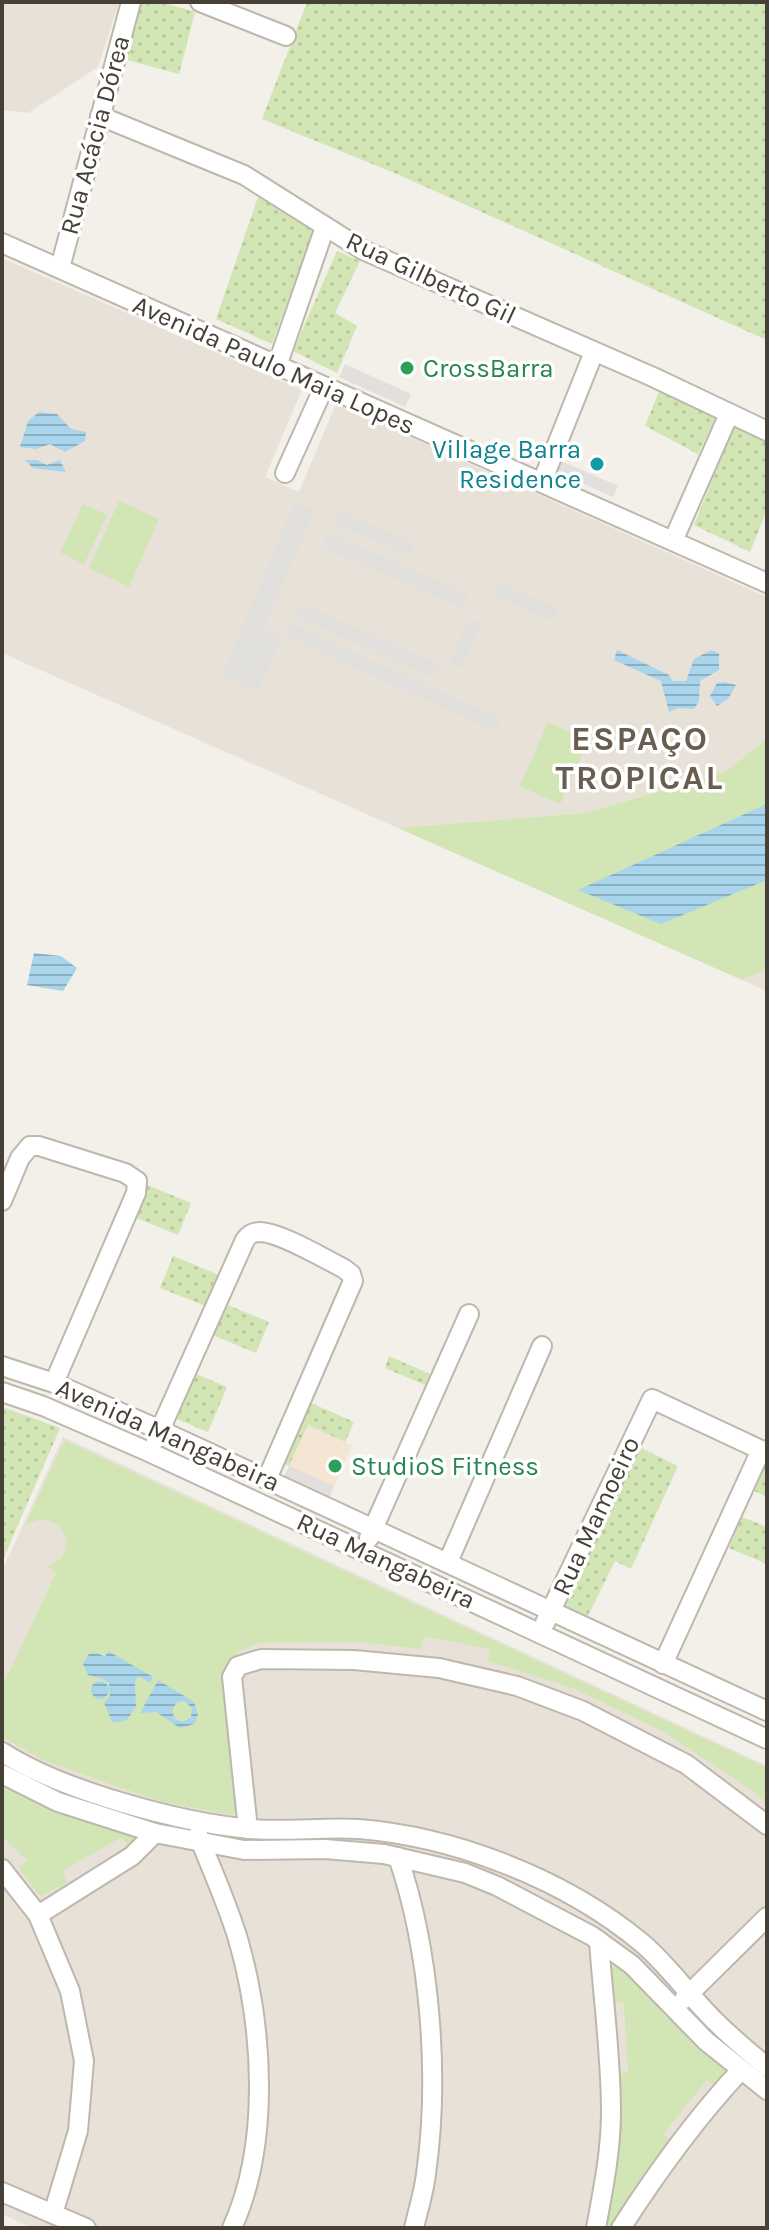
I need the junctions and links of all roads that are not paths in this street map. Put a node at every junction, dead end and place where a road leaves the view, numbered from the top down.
1 (131, 2) edge
2 (200, 2) edge
3 (286, 36) dead end
4 (100, 116) junction
5 (325, 227) junction
6 (2, 243) edge
7 (60, 268) junction
8 (594, 352) junction
9 (277, 366) junction
10 (324, 387) junction
11 (729, 414) junction
12 (767, 431) edge
13 (285, 473) dead end
14 (542, 482) junction
15 (673, 541) junction
16 (767, 583) edge
17 (2, 1201) edge
18 (469, 1314) dead end
19 (542, 1346) dead end
20 (2, 1366) edge
21 (54, 1383) junction
22 (2, 1392) edge
23 (160, 1430) junction
24 (149, 1452) junction
25 (267, 1479) junction
26 (374, 1528) junction
27 (363, 1550) junction
28 (448, 1562) junction
29 (551, 1612) junction
30 (540, 1633) junction
31 (663, 1664) junction
32 (767, 1711) edge
33 (766, 1736) edge
34 (2, 1752) edge
35 (2, 1774) edge
36 (193, 1820) junction
37 (767, 1825) edge
38 (248, 1829) junction
39 (155, 1833) junction
40 (201, 1842) junction
41 (398, 1857) junction
42 (500, 1862) junction
43 (2, 1869) edge
44 (497, 1886) junction
45 (38, 1915) junction
46 (767, 1917) edge
47 (599, 1941) junction
48 (690, 1992) junction
49 (675, 2010) junction
50 (767, 2067) edge
51 (741, 2070) junction
52 (767, 2090) edge
53 (2, 2192) edge
54 (53, 2214) junction
55 (86, 2228) edge
56 (232, 2228) edge
57 (414, 2228) edge
58 (596, 2228) edge
59 (621, 2228) edge

1 - 4 street, Rua Acácia Dórea
2 - 3 street
4 - 5 street, Rua Gilberto Gil
4 - 7 street, Rua Acácia Dórea
5 - 8 street, Rua Gilberto Gil
5 - 9 street
6 - 7 street, Avenida Paulo Maia Lopes
7 - 9 street, Avenida Paulo Maia Lopes
8 - 11 street, Rua Gilberto Gil
8 - 14 street
9 - 10 street, Avenida Paulo Maia Lopes
10 - 13 street
10 - 14 street, Avenida Paulo Maia Lopes
11 - 12 street, Rua Gilberto Gil
11 - 15 street
14 - 15 street, Avenida Paulo Maia Lopes
15 - 16 street, Avenida Paulo Maia Lopes
17 - 21 street
18 - 26 street
19 - 28 street
20 - 21 street, Avenida Mangabeira
21 - 23 street, Avenida Mangabeira
22 - 24 street, Rua Mangabeira
23 - 24 street
23 - 25 street, Avenida Mangabeira
23 - 25 street
24 - 27 street, Rua Mangabeira
25 - 26 street, Avenida Mangabeira
26 - 27 street
26 - 28 street, Avenida Mangabeira
27 - 30 street, Rua Mangabeira
28 - 29 street, Avenida Mangabeira
29 - 30 street, Rua Mamoeiro
29 - 31 street, Avenida Mangabeira
29 - 31 street, Rua Mamoeiro
30 - 33 street, Rua Mangabeira
31 - 32 street, Avenida Mangabeira
34 - 36 street
35 - 39 street
36 - 38 street
36 - 40 street
37 - 38 street
38 - 42 street
39 - 40 street
39 - 45 street
40 - 41 street
40 - 56 street
41 - 44 street
41 - 57 street
42 - 44 street
42 - 48 street
43 - 45 street
44 - 47 street
45 - 54 street
46 - 48 street
47 - 49 street
47 - 58 street
48 - 49 street
48 - 50 street
49 - 51 street
51 - 52 street
51 - 59 street
53 - 54 street
54 - 55 street

